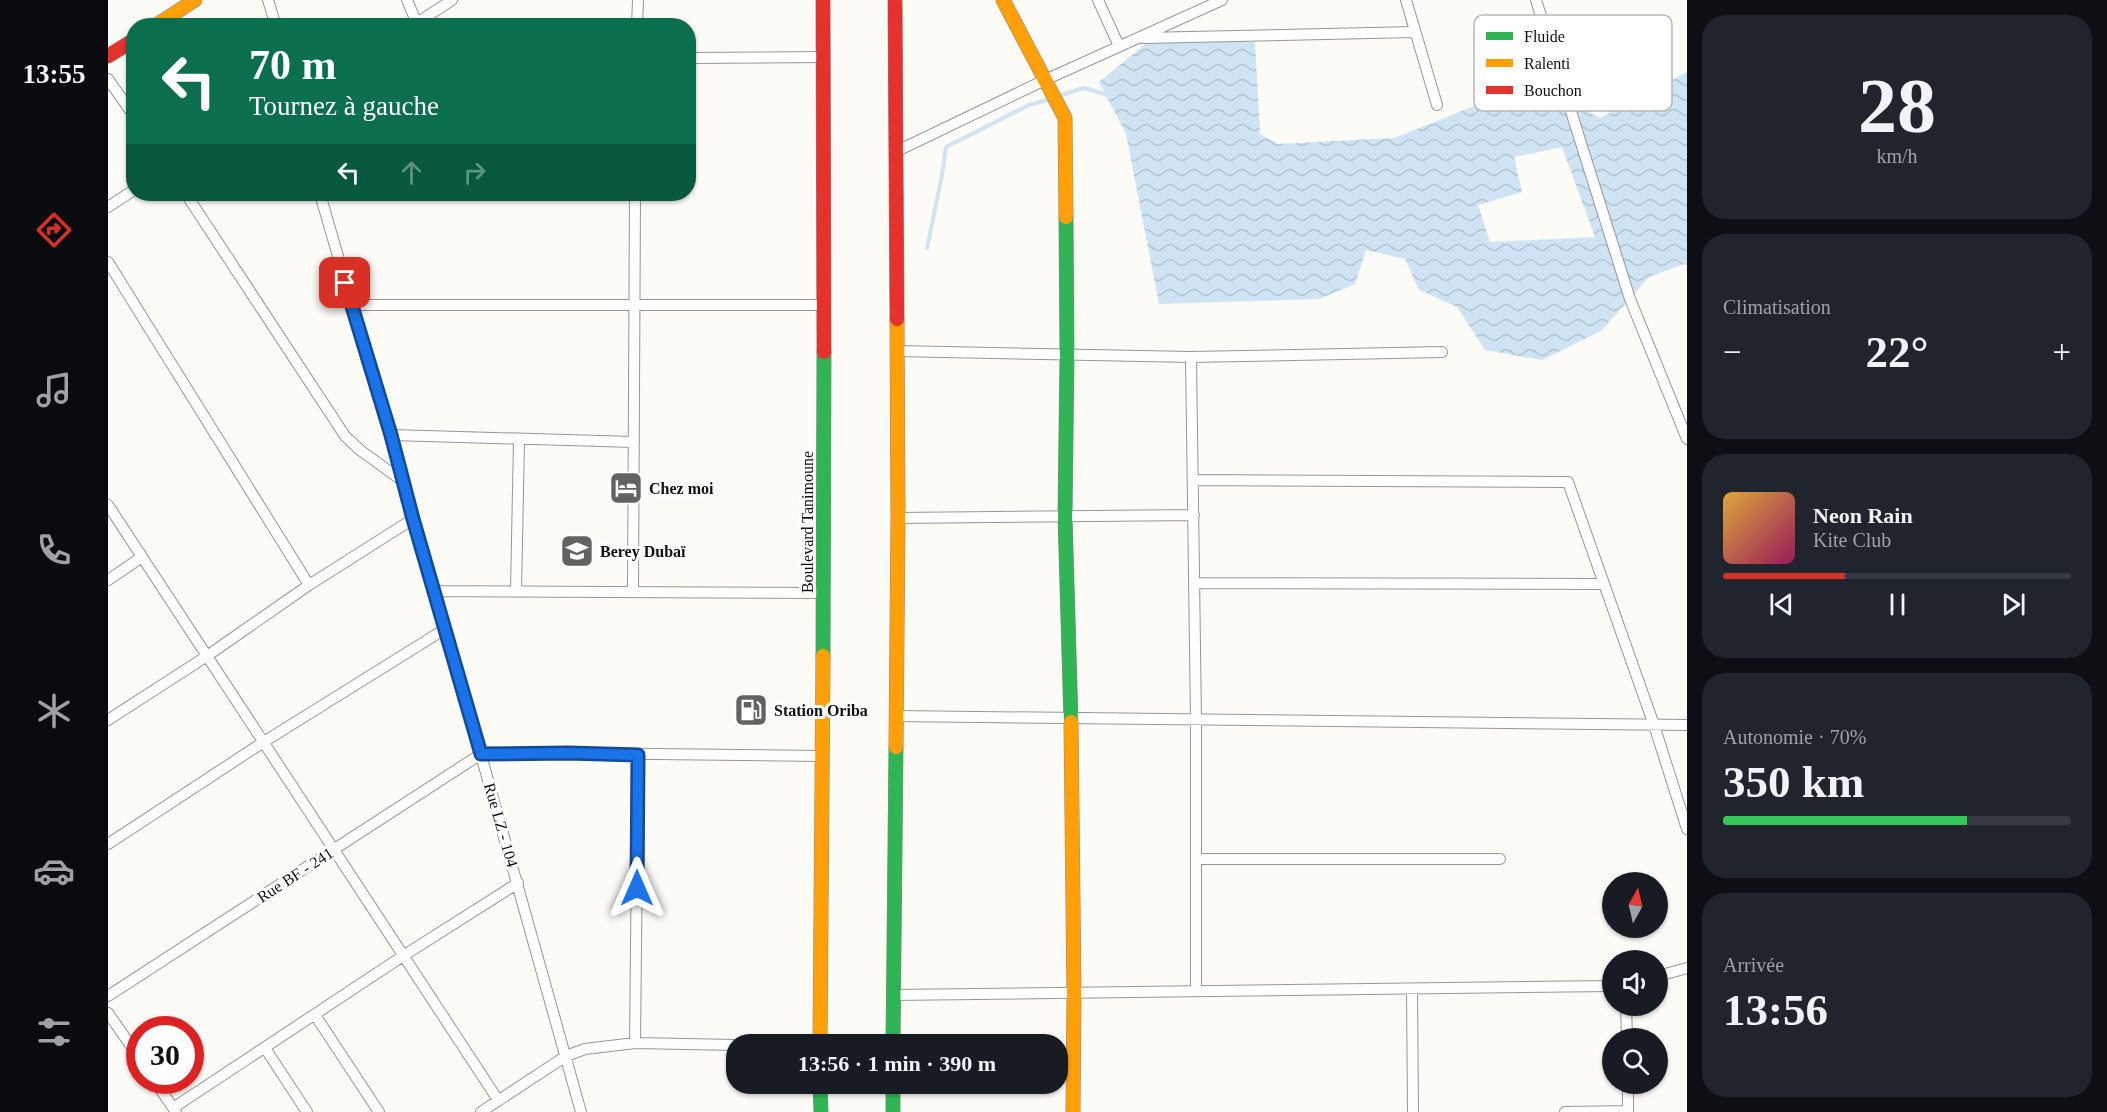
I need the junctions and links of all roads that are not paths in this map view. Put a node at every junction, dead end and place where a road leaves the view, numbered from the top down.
1 (195, 0) edge
2 (268, 0) edge
3 (407, 0) edge
4 (452, 0) edge
5 (638, 0) edge
6 (823, 0) edge
7 (895, 0) edge
8 (1003, 0) edge
9 (1098, 0) edge
10 (1222, 0) edge
11 (1406, 0) edge
12 (1536, 0) edge
13 (1541, 15) edge
14 (167, 18) edge
15 (274, 18) edge
16 (414, 18) edge
17 (426, 18) edge
18 (637, 18) edge
19 (1415, 32) junction
20 (1137, 39) junction
21 (126, 45) edge
22 (1119, 46) junction
23 (108, 56) edge
24 (824, 57) junction
25 (696, 58) edge
26 (108, 79) edge
27 (1045, 80) junction
28 (126, 105) edge
29 (1437, 105) dead end
30 (1571, 111) edge
31 (895, 152) junction
32 (126, 195) edge
33 (191, 201) edge
34 (322, 201) edge
35 (635, 201) edge
36 (108, 207) edge
37 (108, 262) edge
38 (351, 305) junction
39 (636, 305) junction
40 (822, 305) junction
41 (896, 351) junction
42 (1442, 352) dead end
43 (1067, 355) junction
44 (1191, 357) junction
45 (391, 435) junction
46 (1687, 439) edge
47 (519, 440) junction
48 (634, 442) junction
49 (1194, 480) junction
50 (404, 482) junction
51 (108, 505) edge
52 (1194, 515) junction
53 (1065, 516) junction
54 (898, 518) junction
55 (413, 519) junction
56 (142, 557) junction
57 (108, 580) edge
58 (1194, 583) junction
59 (1602, 584) junction
60 (309, 585) junction
61 (435, 591) junction
62 (516, 591) junction
63 (633, 591) junction
64 (824, 593) junction
65 (445, 629) junction
66 (207, 656) junction
67 (895, 716) junction
68 (1071, 719) junction
69 (108, 720) edge
70 (1196, 720) junction
71 (1654, 725) junction
72 (1687, 725) edge
73 (262, 743) junction
74 (481, 754) junction
75 (638, 755) junction
76 (821, 756) junction
77 (1687, 829) edge
78 (108, 844) edge
79 (333, 850) junction
80 (1196, 859) junction
81 (1500, 859) dead end
82 (518, 883) junction
83 (403, 956) junction
84 (1687, 968) edge
85 (1668, 973) edge
86 (1602, 986) edge
87 (1412, 989) junction
88 (1196, 991) junction
89 (1074, 993) junction
90 (893, 995) junction
91 (108, 996) edge
92 (108, 1013) edge
93 (315, 1015) junction
94 (820, 1034) edge
95 (893, 1034) edge
96 (126, 1039) edge
97 (635, 1043) junction
98 (726, 1045) edge
99 (265, 1048) junction
100 (566, 1056) junction
101 (164, 1094) edge
102 (820, 1094) edge
103 (893, 1094) edge
104 (1628, 1094) edge
105 (498, 1100) junction
106 (175, 1110) edge
107 (1628, 1111) edge
108 (307, 1112) edge
109 (380, 1112) edge
110 (481, 1112) edge
111 (581, 1112) edge
112 (820, 1112) edge
113 (893, 1112) edge
114 (1073, 1112) edge
115 (1413, 1112) edge
116 (1565, 1112) edge

1 - 14 main road
2 - 15 street
3 - 16 street
4 - 17 street
5 - 18 street
6 - 24 main road, Boulevard Tanimoune
7 - 31 main road
8 - 27 main road
9 - 22 street
10 - 20 street
11 - 19 street
12 - 13 street
19 - 20 street
19 - 29 street
20 - 22 street
21 - 23 main road
22 - 27 street
24 - 25 street
24 - 40 main road, Boulevard Tanimoune
26 - 28 street
27 - 31 street
27 - 43 main road
30 - 46 street
31 - 41 main road
32 - 36 street
33 - 50 street
34 - 38 street, Rue LZ - 104
35 - 39 street
37 - 60 street
38 - 39 street
38 - 45 street, Rue LZ - 104
39 - 40 street
39 - 48 street
40 - 64 main road, Boulevard Tanimoune
41 - 43 street
41 - 54 main road
42 - 44 street
43 - 44 street
43 - 53 main road
44 - 49 street
45 - 47 street
45 - 50 street, Rue LZ - 104
47 - 48 street
47 - 62 street
48 - 63 street
49 - 52 street
49 - 59 street
50 - 55 street, Rue LZ - 104
51 - 56 street
52 - 53 street
52 - 58 street
53 - 54 street
53 - 68 main road
54 - 67 main road
55 - 60 street
55 - 61 street, Rue LZ - 104
56 - 57 street
56 - 66 street
58 - 59 street
58 - 70 street
59 - 71 street
60 - 66 street
61 - 62 street
61 - 65 street, Rue LZ - 104
62 - 63 street
63 - 64 street
64 - 76 main road, Boulevard Tanimoune
65 - 73 street
65 - 74 street, Rue LZ - 104
66 - 69 street
66 - 73 street
67 - 68 street
67 - 90 main road
68 - 70 street
68 - 89 main road
70 - 71 street
70 - 80 street
71 - 72 street
71 - 77 street
73 - 78 street
73 - 79 street
74 - 75 street
74 - 79 street, Rue BF - 241
74 - 82 street, Rue LZ - 104
75 - 76 street
75 - 97 street
76 - 94 main road, Boulevard Tanimoune
79 - 83 street
79 - 91 street, Rue BF - 241
80 - 81 street
80 - 88 street
82 - 83 street
82 - 100 street, Rue LZ - 104
83 - 93 street
83 - 105 street
84 - 85 street
86 - 87 street
87 - 88 street
87 - 115 street
88 - 89 street
89 - 90 street
89 - 114 main road
90 - 95 main road
92 - 96 street
93 - 99 street
93 - 109 street
97 - 98 street
97 - 100 street
99 - 106 street
99 - 108 street
100 - 105 street
100 - 111 street, Rue LZ - 104
101 - 106 street
102 - 112 main road
103 - 113 main road
104 - 107 street
105 - 110 street
107 - 116 street

